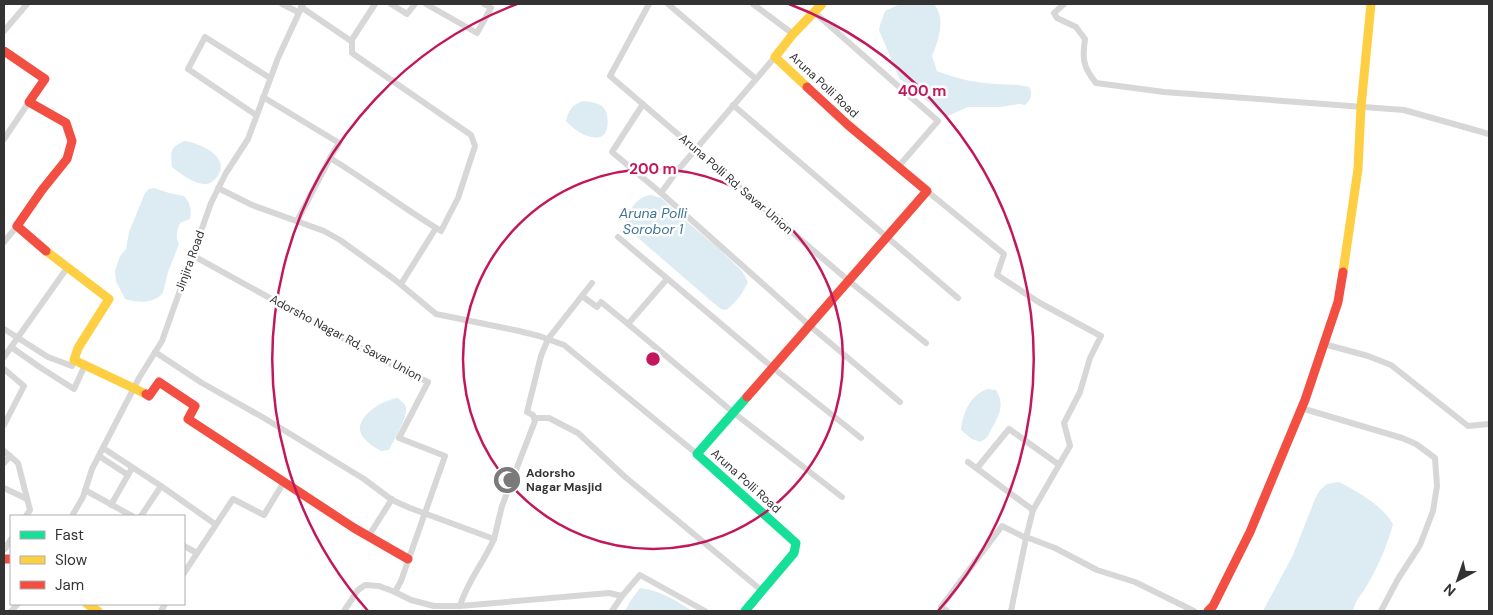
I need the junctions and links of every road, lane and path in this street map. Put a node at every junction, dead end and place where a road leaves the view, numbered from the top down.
1 (27, 4) edge
2 (282, 4) edge
3 (376, 4) edge
4 (391, 4) edge
5 (415, 4) edge
6 (426, 4) edge
7 (484, 4) edge
8 (648, 4) edge
9 (668, 4) edge
10 (753, 4) edge
11 (822, 4) edge
12 (1064, 4) edge
13 (1371, 4) edge
14 (300, 8) edge
15 (814, 12) junction
16 (4, 31) edge
17 (793, 34) junction
18 (352, 40) junction
19 (4, 51) edge
20 (775, 57) junction
21 (270, 78) junction
22 (756, 79) junction
23 (263, 97) junction
24 (29, 102) junction
25 (644, 104) junction
26 (733, 105) junction
27 (1361, 107) junction
28 (256, 115) junction
29 (1489, 134) edge
30 (4, 139) edge
31 (696, 150) junction
32 (330, 158) junction
33 (898, 167) junction
34 (218, 188) junction
35 (927, 191) junction
36 (661, 193) junction
37 (296, 221) junction
38 (17, 226) junction
39 (436, 228) junction
40 (618, 236) dead end
41 (887, 237) junction
42 (4, 242) edge
43 (192, 255) junction
44 (67, 268) junction
45 (667, 279) junction
46 (850, 282) junction
47 (592, 283) dead end
48 (401, 284) junction
49 (582, 296) junction
50 (958, 298) dead end
51 (628, 324) junction
52 (809, 325) junction
53 (4, 329) edge
54 (18, 338) junction
55 (548, 339) junction
56 (926, 343) dead end
57 (1324, 344) junction
58 (11, 347) junction
59 (156, 352) junction
60 (4, 357) edge
61 (74, 360) junction
62 (85, 365) junction
63 (772, 367) junction
64 (4, 369) edge
65 (135, 388) junction
66 (900, 402) dead end
67 (1301, 408) junction
68 (734, 413) junction
69 (535, 418) junction
70 (1489, 424) edge
71 (4, 425) edge
72 (861, 438) dead end
73 (103, 448) junction
74 (4, 451) edge
75 (697, 454) junction
76 (10, 456) junction
77 (99, 456) junction
78 (968, 462) dead end
79 (4, 463) edge
80 (1058, 464) junction
81 (132, 468) junction
82 (977, 468) junction
83 (128, 475) junction
84 (284, 482) junction
85 (161, 486) junction
86 (4, 488) edge
87 (85, 490) junction
88 (842, 497) dead end
89 (27, 499) junction
90 (392, 499) junction
91 (111, 504) junction
92 (1033, 510) junction
93 (424, 512) junction
94 (27, 515) edge
95 (72, 515) edge
96 (130, 515) edge
97 (142, 515) edge
98 (215, 524) junction
99 (368, 537) junction
100 (1026, 537) junction
101 (494, 539) junction
102 (185, 547) edge
103 (197, 553) junction
104 (408, 558) junction
105 (185, 571) edge
106 (761, 590) junction
107 (395, 592) junction
108 (622, 596) junction
109 (460, 606) junction
110 (344, 611) edge
111 (612, 611) edge
112 (705, 611) edge
113 (745, 611) edge
114 (947, 611) edge
115 (1011, 611) edge
116 (1194, 611) edge
117 (1208, 611) edge
118 (1381, 611) edge

1 - 16 street
2 - 14 street
3 - 18 street
4 - 5 street
6 - 7 street
8 - 25 street, Aruna Polli Rd, Savar Union
9 - 22 street
10 - 17 street
11 - 15 street, Aruna Polli Road
12 - 27 street
13 - 27 street
14 - 18 street
14 - 21 street, Jinjira Road
15 - 17 street, Aruna Polli Road
15 - 33 street
17 - 20 street, Aruna Polli Road
18 - 39 street
19 - 24 street
20 - 22 street, Aruna Polli Road
20 - 33 street, Aruna Polli Road
21 - 23 street, Jinjira Road
21 - 28 street
22 - 26 street, Aruna Polli Road
23 - 28 street, Jinjira Road
23 - 32 street
24 - 30 street
24 - 38 street
25 - 31 street, Aruna Polli Rd, Savar Union
25 - 36 street
26 - 31 street, Aruna Polli Road
26 - 41 street
27 - 29 street
27 - 57 street
28 - 34 street, Jinjira Road
31 - 36 street, Aruna Polli Road
31 - 46 street, Aruna Polli Rd, Savar Union
32 - 37 street
32 - 39 street
33 - 35 street, Aruna Polli Road
34 - 37 street
34 - 43 street, Jinjira Road
35 - 41 street, Aruna Polli Road
35 - 80 street
36 - 52 street
37 - 48 street
38 - 42 street
38 - 44 street
39 - 48 street
40 - 45 street
41 - 46 street, Aruna Polli Road
41 - 50 street
43 - 59 street, Jinjira Road
43 - 93 street, Adorsho Nagar Rd, Savar Union
44 - 54 street
44 - 61 street
45 - 51 street
45 - 63 street
46 - 52 street, Aruna Polli Road
46 - 56 street, Aruna Polli Rd, Savar Union
47 - 49 street
48 - 55 street
49 - 51 street
49 - 55 street
51 - 68 street
52 - 63 street, Aruna Polli Road
52 - 66 street
53 - 54 street
54 - 58 street
54 - 61 street
55 - 69 street
55 - 75 street
57 - 67 street
57 - 70 street
58 - 60 street
58 - 62 street
59 - 65 street, Jinjira Road
59 - 90 street
61 - 62 street
62 - 65 street
63 - 68 street, Aruna Polli Road
63 - 72 street
64 - 71 street
65 - 73 street, Jinjira Road
65 - 84 street
67 - 117 street
67 - 118 street
68 - 75 street, Aruna Polli Road
68 - 88 street
69 - 101 street
69 - 106 street
73 - 77 street, Jinjira Road
73 - 81 street
74 - 76 street
75 - 106 street, Aruna Polli Road
76 - 79 street
76 - 89 street
77 - 83 street
77 - 87 street, Jinjira Road
78 - 82 street
80 - 82 street
80 - 92 street
81 - 83 street
81 - 85 street
82 - 92 street
83 - 91 street
84 - 98 street
84 - 99 street
85 - 97 street
85 - 98 street
86 - 89 street
87 - 91 street
87 - 95 street, Jinjira Road
89 - 94 street
90 - 93 street
90 - 99 street
91 - 96 street
92 - 100 street
93 - 101 street
93 - 104 street, Adorsho Nagar Rd, Savar Union
98 - 103 street
99 - 104 street
100 - 114 street
100 - 115 street
100 - 116 street
101 - 109 street
102 - 103 street
103 - 105 street
104 - 107 street, Adorsho Nagar Rd, Savar Union
106 - 113 street, Aruna Polli Road
107 - 109 street
107 - 110 street
108 - 109 street
108 - 111 street
108 - 112 street

